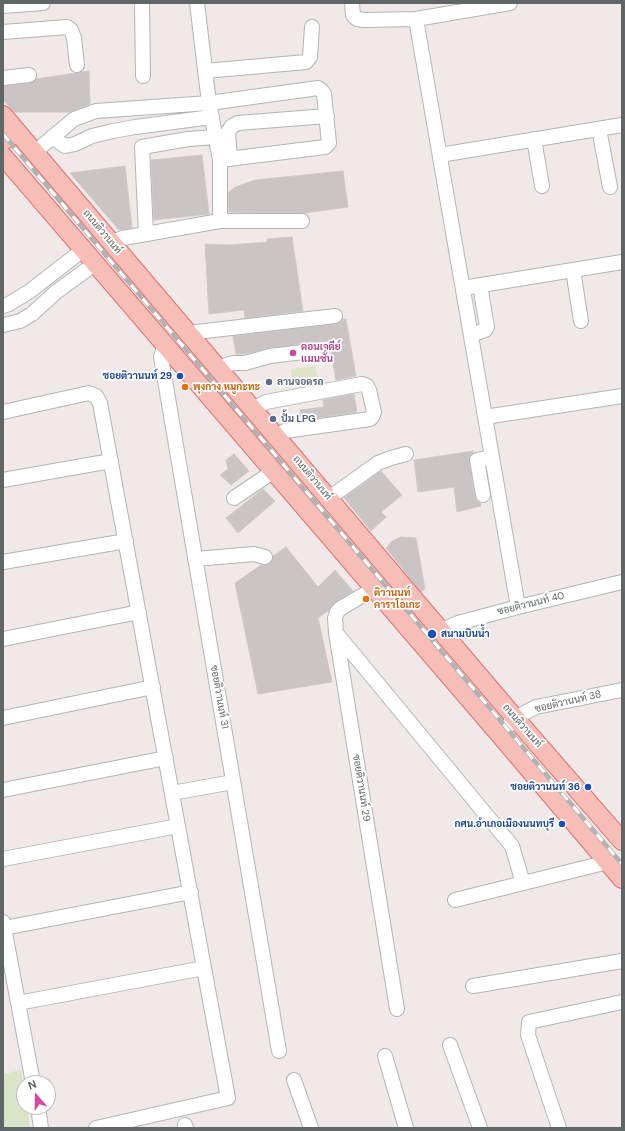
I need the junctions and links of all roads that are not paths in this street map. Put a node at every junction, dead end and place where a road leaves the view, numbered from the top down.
1 (43, 3) edge
2 (142, 3) edge
3 (197, 3) edge
4 (352, 3) edge
5 (510, 3) edge
6 (3, 6) edge
7 (416, 19) junction
8 (312, 27) dead end
9 (3, 32) edge
10 (77, 64) dead end
11 (205, 71) junction
12 (29, 75) dead end
13 (143, 76) dead end
14 (3, 78) edge
15 (209, 103) junction
16 (129, 109) junction
17 (3, 115) edge
18 (327, 116) junction
19 (212, 117) junction
20 (622, 125) edge
21 (135, 127) junction
22 (599, 129) junction
23 (10, 136) edge
24 (52, 137) junction
25 (216, 137) junction
26 (534, 139) junction
27 (142, 148) junction
28 (35, 152) junction
29 (440, 155) junction
30 (3, 156) edge
31 (225, 159) junction
32 (542, 186) dead end
33 (610, 187) dead end
34 (220, 221) junction
35 (302, 221) dead end
36 (146, 234) junction
37 (112, 242) junction
38 (84, 249) junction
39 (622, 262) edge
40 (96, 263) junction
41 (573, 270) junction
42 (480, 285) junction
43 (463, 288) junction
44 (3, 306) edge
45 (335, 316) dead end
46 (581, 321) dead end
47 (3, 325) edge
48 (188, 333) junction
49 (471, 335) junction
50 (165, 344) junction
51 (320, 350) dead end
52 (218, 368) junction
53 (622, 396) edge
54 (253, 409) junction
55 (3, 412) edge
56 (485, 417) junction
57 (276, 436) junction
58 (406, 454) dead end
59 (492, 457) junction
60 (111, 461) junction
61 (274, 471) junction
62 (3, 480) edge
63 (482, 495) dead end
64 (234, 498) dead end
65 (329, 498) junction
66 (126, 541) junction
67 (265, 557) dead end
68 (195, 559) junction
69 (3, 562) edge
70 (622, 582) edge
71 (375, 588) junction
72 (518, 607) junction
73 (139, 612) junction
74 (440, 630) junction
75 (336, 633) junction
76 (3, 639) edge
77 (153, 687) junction
78 (622, 690) edge
79 (3, 718) edge
80 (515, 718) junction
81 (500, 735) junction
82 (166, 758) junction
83 (233, 782) junction
84 (3, 790) edge
85 (172, 793) junction
86 (178, 826) junction
87 (620, 835) edge
88 (3, 859) edge
89 (608, 862) junction
90 (622, 879) edge
91 (523, 883) junction
92 (190, 892) junction
93 (455, 900) dead end
94 (4, 925) edge
95 (622, 961) edge
96 (204, 968) junction
97 (473, 986) dead end
98 (622, 1002) edge
99 (18, 1003) junction
100 (397, 1009) dead end
101 (450, 1045) dead end
102 (279, 1051) dead end
103 (385, 1056) dead end
104 (32, 1075) edge
105 (294, 1080) dead end
106 (40, 1115) edge
107 (42, 1128) edge
108 (96, 1128) edge
109 (311, 1128) edge
110 (406, 1128) edge
111 (480, 1128) edge
112 (559, 1128) edge

1 - 6 street
2 - 13 street
3 - 11 street
4 - 7 street
5 - 7 street
7 - 29 street
8 - 11 street
9 - 10 street
11 - 15 street
12 - 14 street
15 - 16 street
15 - 18 street
15 - 19 street
16 - 21 street
16 - 24 street
17 - 23 main road, ถนนติวานนท์
18 - 31 street
18 - 31 street
19 - 21 street
19 - 25 street
20 - 22 street
21 - 24 street
21 - 27 street
22 - 26 street
22 - 33 street
23 - 28 main road, ถนนติวานนท์
24 - 28 street
25 - 27 street
25 - 31 street
26 - 29 street
26 - 32 street
27 - 36 street
28 - 37 main road, ถนนติวานนท์
29 - 43 street
30 - 38 main road
31 - 34 street
34 - 35 street
34 - 36 street
36 - 37 street
37 - 48 main road, ถนนติวานนท์
38 - 40 main road
38 - 44 street
39 - 41 street
40 - 47 street
40 - 50 main road
41 - 42 street
41 - 46 street
42 - 43 street
42 - 49 street
43 - 49 street
45 - 48 street
48 - 52 main road, ถนนติวานนท์
49 - 56 street
50 - 61 main road
50 - 68 street, ซอยติวานนท์ 31
51 - 52 street
52 - 54 main road, ถนนติวานนท์
53 - 56 street
54 - 57 main road, ถนนติวานนท์
54 - 57 street
55 - 60 street
56 - 59 street
57 - 65 main road, ถนนติวานนท์
58 - 65 street
59 - 63 street
59 - 72 street
60 - 62 street
60 - 66 street
61 - 64 street
61 - 71 main road
65 - 74 main road, ถนนติวานนท์
66 - 69 street
66 - 73 street
67 - 68 street
68 - 83 street, ซอยติวานนท์ 31
70 - 72 street, ซอยติวานนท์ 40
71 - 75 street, ซอยติวานนท์ 29
71 - 81 main road
72 - 74 street, ซอยติวานนท์ 40
73 - 76 street
73 - 77 street
74 - 80 main road, ถนนติวานนท์
75 - 91 street
75 - 100 street, ซอยติวานนท์ 29
77 - 79 street
77 - 82 street
78 - 80 street, ซอยติวานนท์ 38
80 - 81 street
80 - 87 main road, ถนนติวานนท์
81 - 89 main road
82 - 84 street
82 - 85 street
83 - 85 street
83 - 102 street, ซอยติวานนท์ 31
85 - 86 street
86 - 88 street
86 - 92 street
89 - 90 main road
89 - 91 street
91 - 93 street
92 - 94 street
92 - 96 street
94 - 99 street
95 - 97 street
96 - 99 street
96 - 108 street
98 - 112 street
99 - 104 street
101 - 111 street
103 - 110 street
105 - 109 street
106 - 107 street

